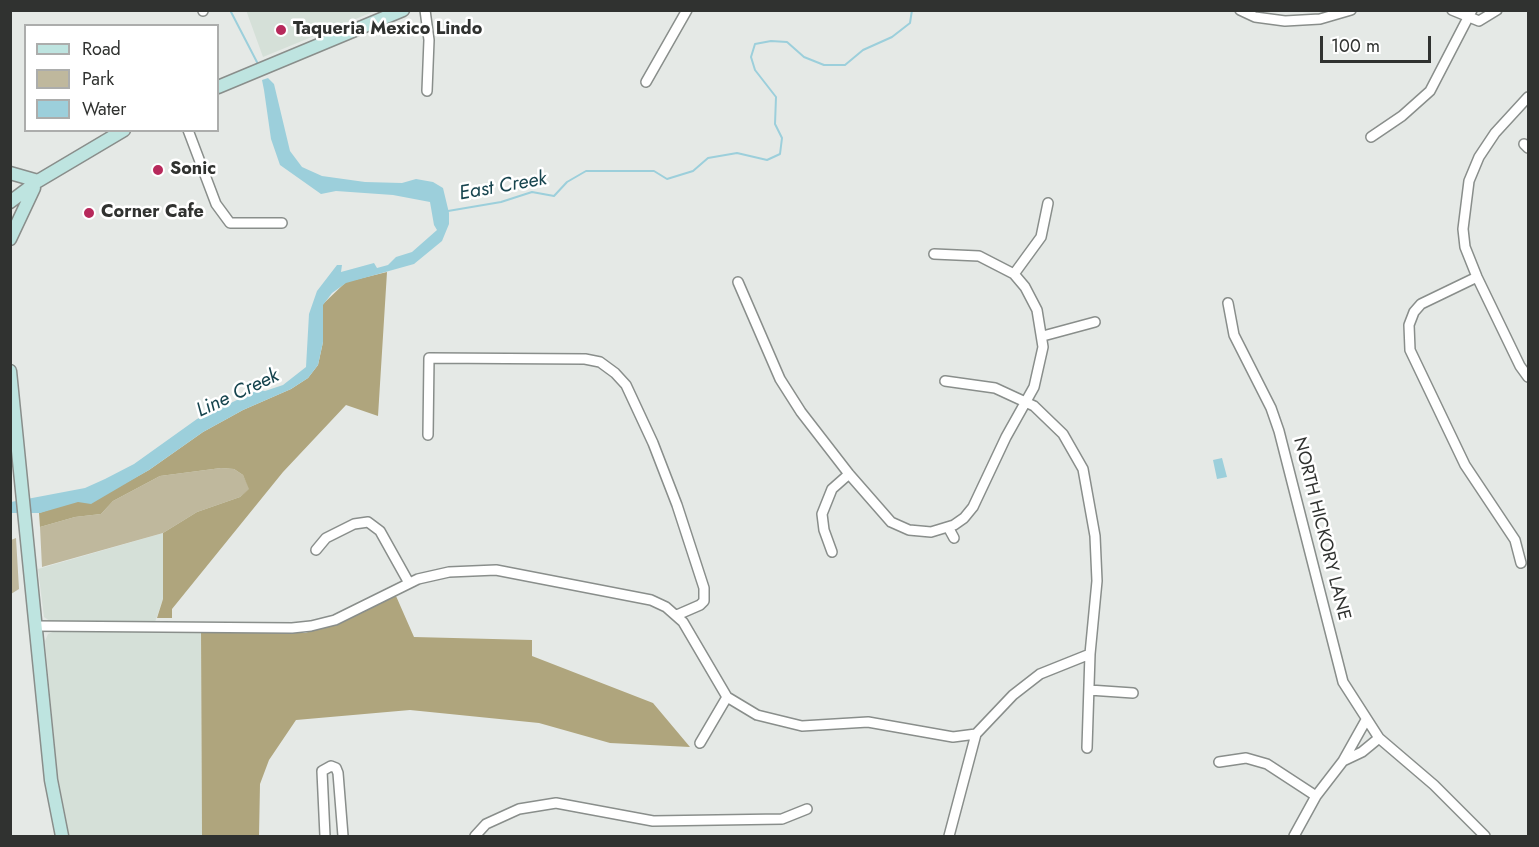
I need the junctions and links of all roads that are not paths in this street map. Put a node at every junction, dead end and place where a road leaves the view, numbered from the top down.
1 (403, 10) edge
2 (425, 10) edge
3 (687, 10) edge
4 (1240, 10) edge
5 (1351, 10) edge
6 (1452, 10) edge
7 (1497, 10) edge
8 (1470, 15) edge
9 (646, 82) dead end
10 (219, 87) edge
11 (427, 91) dead end
12 (1528, 98) edge
13 (121, 132) edge
14 (189, 132) edge
15 (1371, 137) dead end
16 (10, 173) edge
17 (38, 181) junction
18 (10, 202) edge
19 (1048, 203) dead end
20 (282, 224) dead end
21 (10, 238) edge
22 (934, 254) dead end
23 (1014, 274) junction
24 (1477, 277) junction
25 (738, 282) dead end
26 (1228, 303) dead end
27 (1095, 322) dead end
28 (1043, 336) junction
29 (10, 371) edge
30 (1528, 377) edge
31 (945, 381) dead end
32 (1025, 400) junction
33 (428, 435) dead end
34 (849, 474) junction
35 (948, 527) junction
36 (954, 538) dead end
37 (316, 550) dead end
38 (832, 552) dead end
39 (1521, 563) dead end
40 (409, 583) junction
41 (677, 615) junction
42 (35, 626) junction
43 (1090, 654) junction
44 (1089, 690) junction
45 (1133, 693) dead end
46 (727, 697) junction
47 (1366, 720) junction
48 (976, 734) junction
49 (1379, 738) junction
50 (700, 743) dead end
51 (1087, 748) dead end
52 (1343, 761) junction
53 (1219, 762) dead end
54 (1316, 796) junction
55 (807, 809) dead end
56 (62, 837) edge
57 (325, 837) edge
58 (343, 837) edge
59 (475, 837) edge
60 (949, 837) edge
61 (1294, 837) edge
62 (1485, 837) edge

1 - 10 main road
2 - 11 street
3 - 9 street
4 - 5 street
6 - 8 street
7 - 8 street
8 - 15 street
12 - 24 street
13 - 17 main road
14 - 20 street
16 - 17 main road
17 - 18 main road
17 - 21 main road
19 - 23 street
22 - 23 street
23 - 28 street
24 - 30 street
24 - 39 street
25 - 34 street
26 - 47 street, NORTH HICKORY LANE
27 - 28 street
28 - 32 street
29 - 42 main road
31 - 32 street
32 - 35 street
32 - 43 street
33 - 41 street
34 - 35 street
34 - 38 street
35 - 36 street
37 - 40 street
40 - 41 street
40 - 42 street
41 - 46 street
42 - 56 main road
43 - 44 street
43 - 48 street
44 - 45 street
44 - 51 street
46 - 48 street
46 - 50 street
47 - 49 street, NORTH HICKORY LANE
47 - 52 street
48 - 60 street
49 - 52 street
49 - 62 street, NORTH HICKORY LANE
52 - 54 street
53 - 54 street
54 - 61 street
55 - 59 street
57 - 58 street

